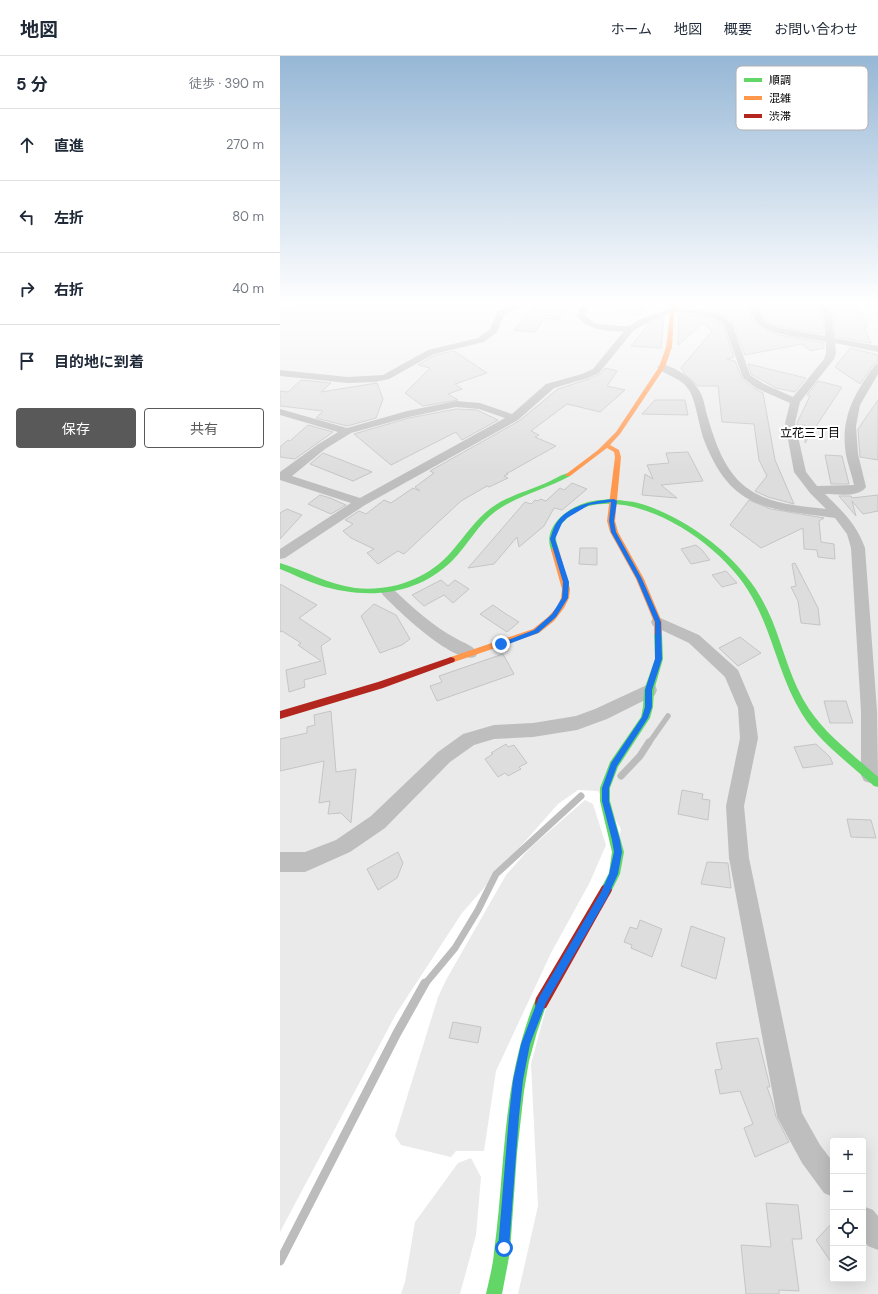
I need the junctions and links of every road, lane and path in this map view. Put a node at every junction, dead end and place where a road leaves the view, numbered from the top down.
1 (421, 358) edge
2 (608, 358) edge
3 (666, 358) edge
4 (740, 358) edge
5 (829, 358) edge
6 (662, 367) junction
7 (878, 367) edge
8 (280, 374) edge
9 (795, 402) junction
10 (280, 412) edge
11 (514, 418) junction
12 (346, 431) junction
13 (606, 445) junction
14 (282, 476) edge
15 (814, 490) junction
16 (614, 501) junction
17 (361, 502) junction
18 (839, 515) junction
19 (280, 555) edge
20 (280, 566) edge
21 (388, 592) junction
22 (658, 622) junction
23 (470, 653) junction
24 (649, 690) junction
25 (280, 715) edge
26 (874, 779) edge
27 (280, 862) edge
28 (830, 1180) edge
29 (866, 1223) edge
30 (878, 1236) edge
31 (494, 1294) edge

1 - 8 street
2 - 11 street
3 - 6 street
4 - 9 street
5 - 9 street
6 - 13 street
6 - 18 street
7 - 15 street
9 - 15 street
10 - 12 street
11 - 12 street
11 - 17 street
12 - 14 street
13 - 16 street
13 - 21 street
14 - 17 street
15 - 18 street
16 - 22 street
16 - 23 street
16 - 26 street
17 - 19 street
18 - 26 street
20 - 21 street
21 - 23 street
22 - 24 street
22 - 28 street
23 - 25 street
24 - 27 street
24 - 31 street
29 - 30 street

